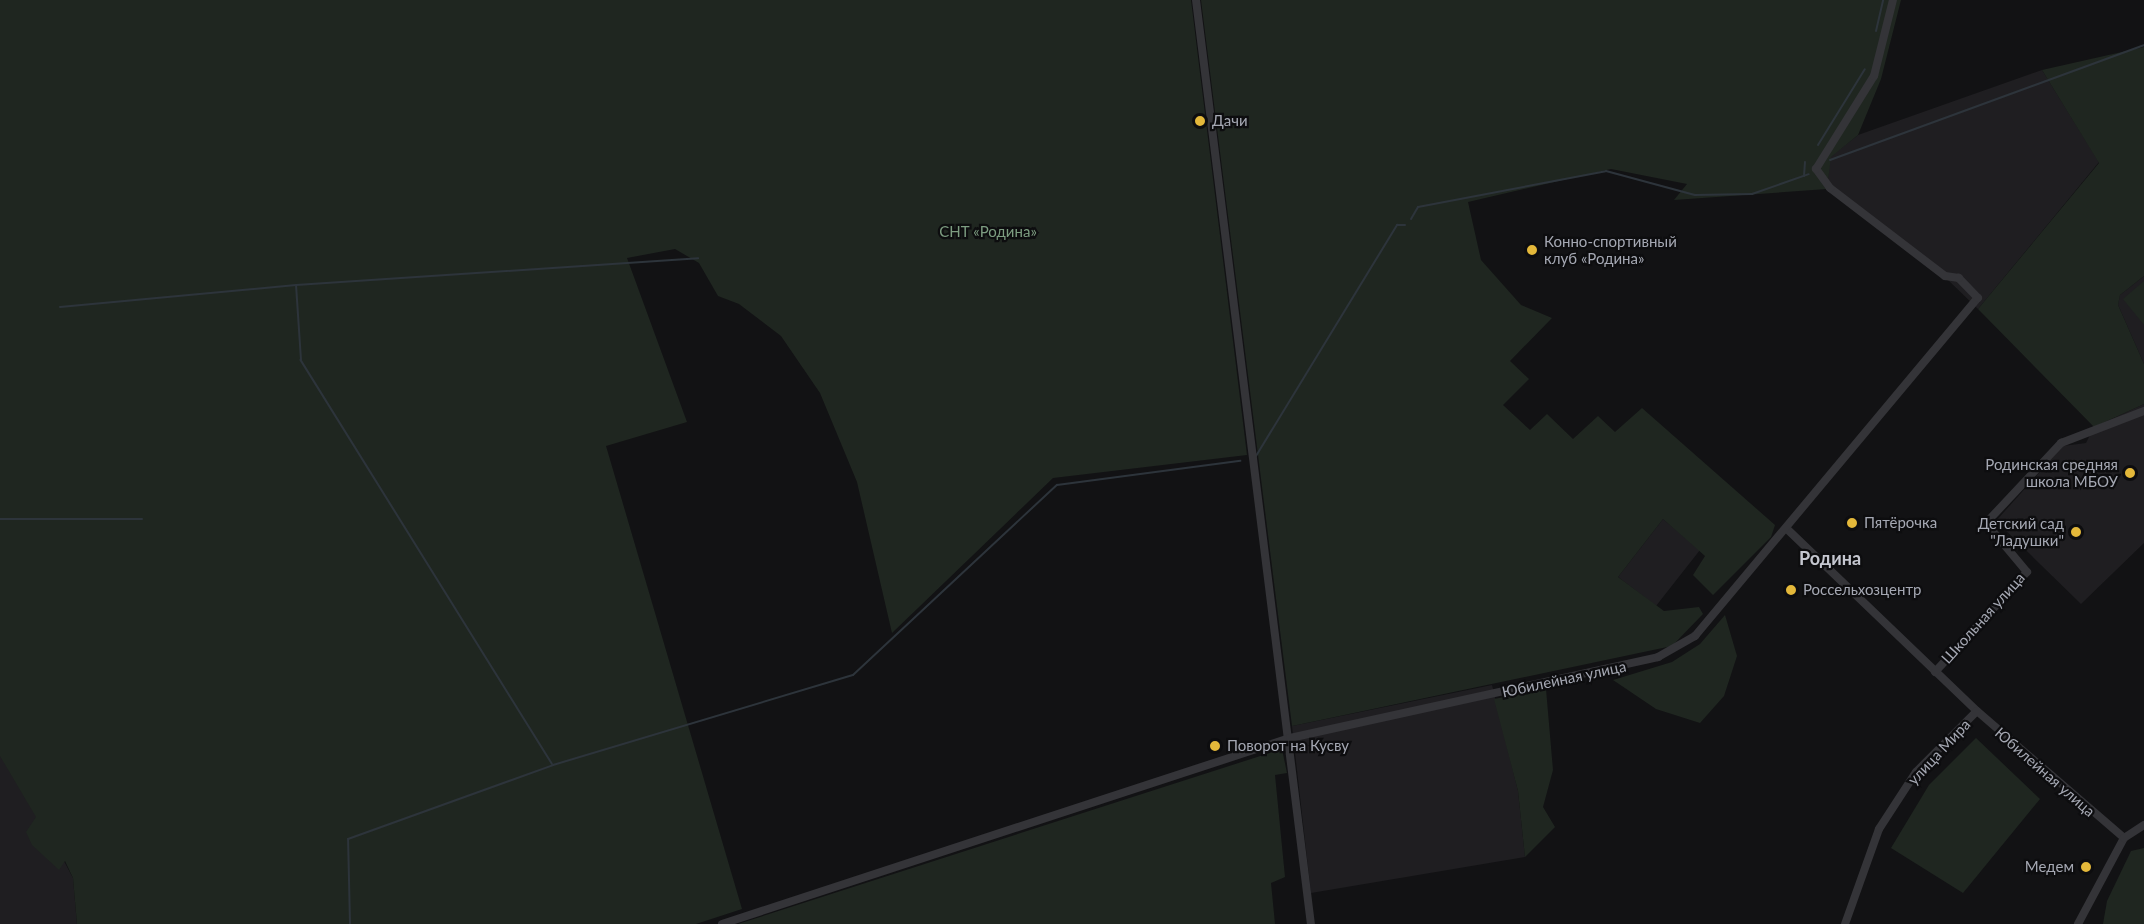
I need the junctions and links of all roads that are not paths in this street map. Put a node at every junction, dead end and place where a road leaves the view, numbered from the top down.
1 (1196, 0) edge
2 (1893, 0) edge
3 (2144, 411) edge
4 (1786, 528) junction
5 (1935, 672) junction
6 (1977, 711) junction
7 (1290, 738) junction
8 (2144, 825) edge
9 (2124, 838) junction
10 (722, 924) edge
11 (1311, 924) edge
12 (1845, 924) edge
13 (2078, 924) edge

1 - 7 street
2 - 4 street, Юбилейная улица
3 - 5 street, Школьная улица
4 - 5 street, Юбилейная улица
4 - 7 street, Юбилейная улица
5 - 6 street, Юбилейная улица
6 - 9 street, Юбилейная улица
6 - 12 street, улица Мира
7 - 10 street, Юбилейная улица
7 - 11 street
8 - 9 street
9 - 13 street

